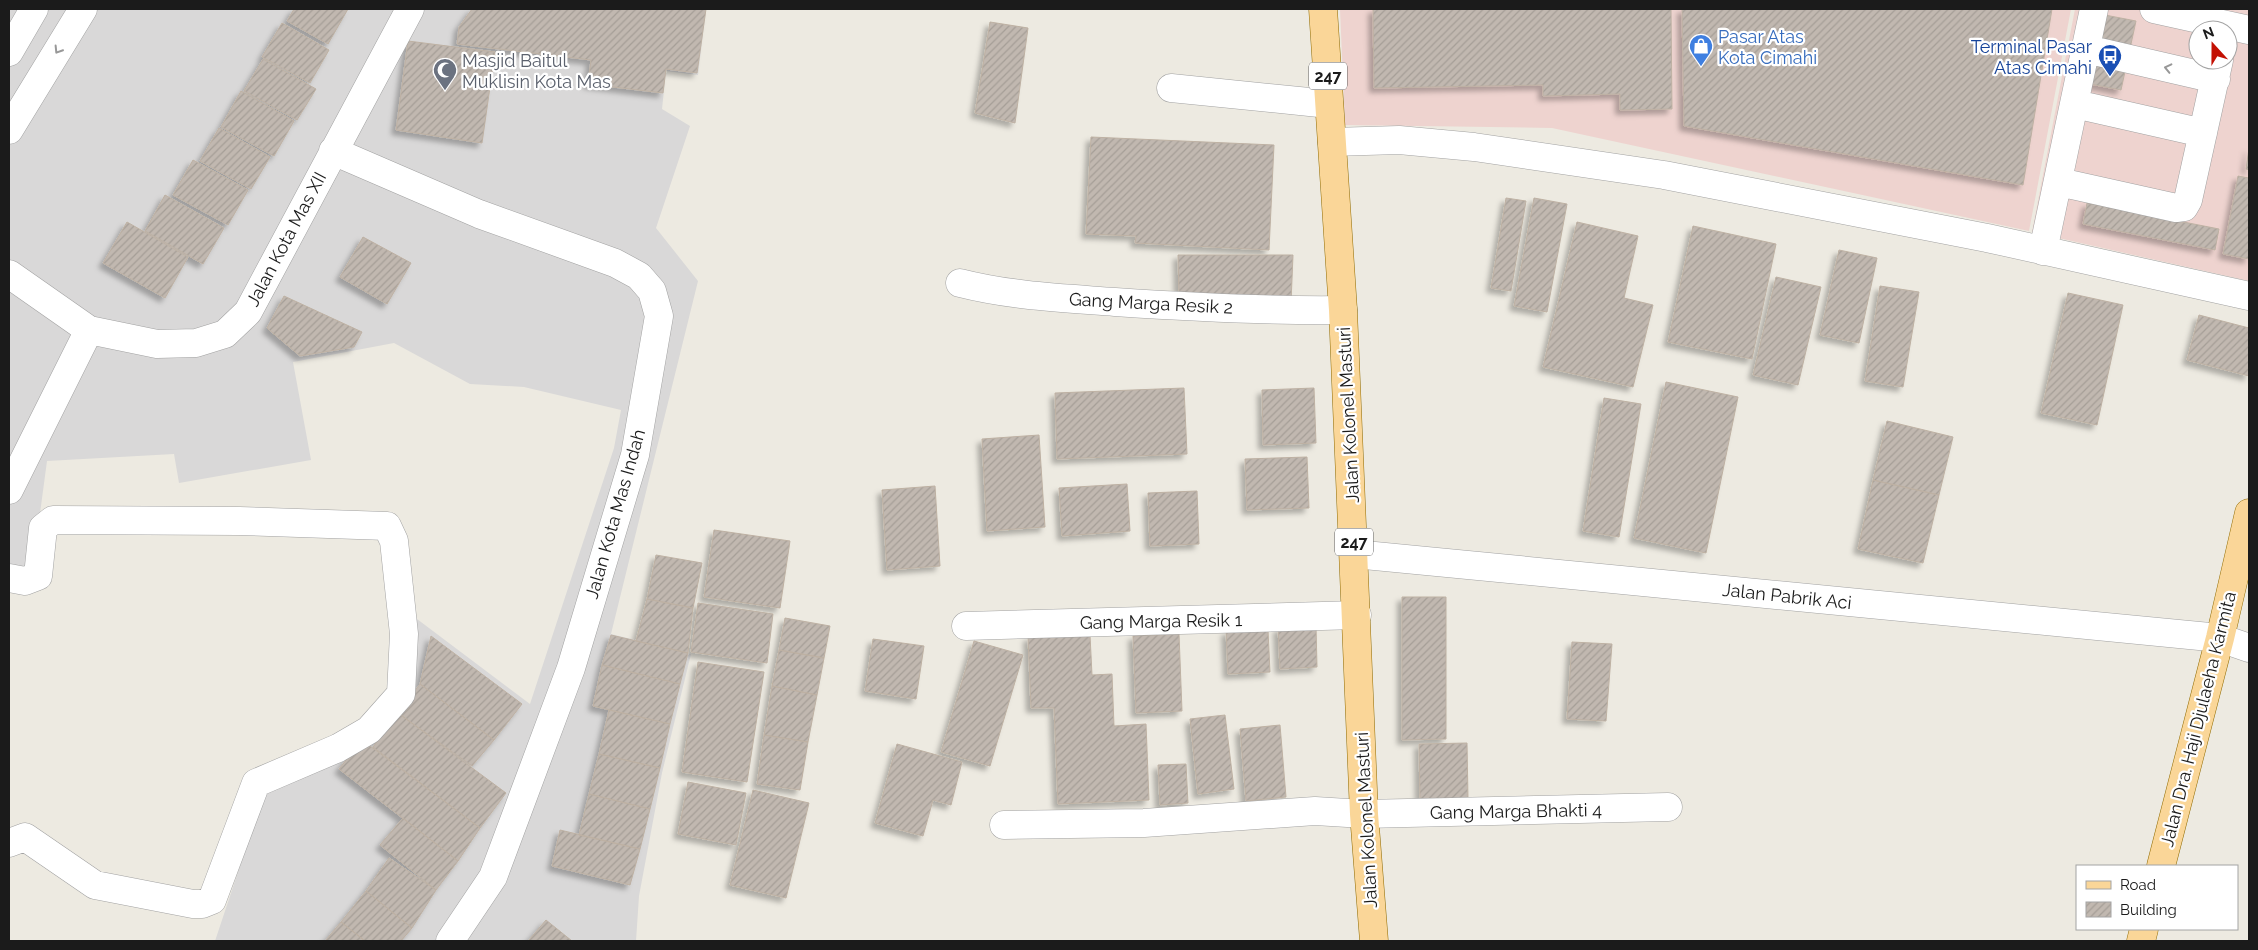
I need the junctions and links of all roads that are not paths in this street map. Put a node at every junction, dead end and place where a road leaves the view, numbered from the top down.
1 (34, 9) edge
2 (84, 9) edge
3 (410, 9) edge
4 (1323, 9) edge
5 (2094, 9) edge
6 (2154, 9) edge
7 (2198, 20) edge
8 (2086, 49) junction
9 (9, 52) edge
10 (2188, 65) edge
11 (2217, 70) edge
12 (1171, 88) dead end
13 (1329, 104) junction
14 (2075, 104) junction
15 (9, 130) edge
16 (2203, 133) junction
17 (1332, 142) junction
18 (333, 151) junction
19 (2059, 182) junction
20 (2043, 251) junction
21 (9, 274) edge
22 (960, 283) dead end
23 (2249, 296) edge
24 (1338, 310) junction
25 (89, 330) junction
26 (9, 490) edge
27 (2249, 512) edge
28 (1354, 554) junction
29 (9, 578) edge
30 (1356, 615) junction
31 (966, 626) dead end
32 (2220, 638) junction
33 (2249, 648) edge
34 (1668, 807) dead end
35 (1364, 814) junction
36 (1004, 825) dead end
37 (9, 843) edge
38 (2161, 865) edge
39 (450, 941) edge
40 (1374, 941) edge

1 - 9 street
2 -> 15 street
3 - 18 street, Jalan Kota Mas XII
4 - 13 main road, Jalan Kolonel Masturi / 247
5 - 8 street
6 - 7 street
10 -> 8 street
8 - 14 street
11 - 16 street
12 - 13 street
13 - 17 main road, Jalan Kolonel Masturi / 247
14 - 16 street
14 - 19 street
16 - 19 street
17 - 20 street
17 - 24 main road, Jalan Kolonel Masturi / 247
18 - 25 street, Jalan Kota Mas XII
18 - 39 street, Jalan Kota Mas Indah
19 - 20 street
20 - 23 street
21 - 25 street, Jalan Kota Mas XII
22 - 24 street, Gang Marga Resik 2
24 - 28 main road, Jalan Kolonel Masturi / 247
25 - 26 street
27 - 32 main road, Jalan Dra. Haji Djulaeha Karmita
28 - 30 main road, Jalan Kolonel Masturi / 247
28 - 32 street, Jalan Pabrik Aci
29 - 37 street
30 - 31 street, Gang Marga Resik 1
30 - 35 main road, Jalan Kolonel Masturi / 247
32 - 33 street, Jalan Pabrik Aci
32 - 38 main road, Jalan Dra. Haji Djulaeha Karmita
34 - 35 street, Gang Marga Bhakti 4
35 - 36 street, Gang Marga Bhakti 4
35 - 40 main road, Jalan Kolonel Masturi / 247

